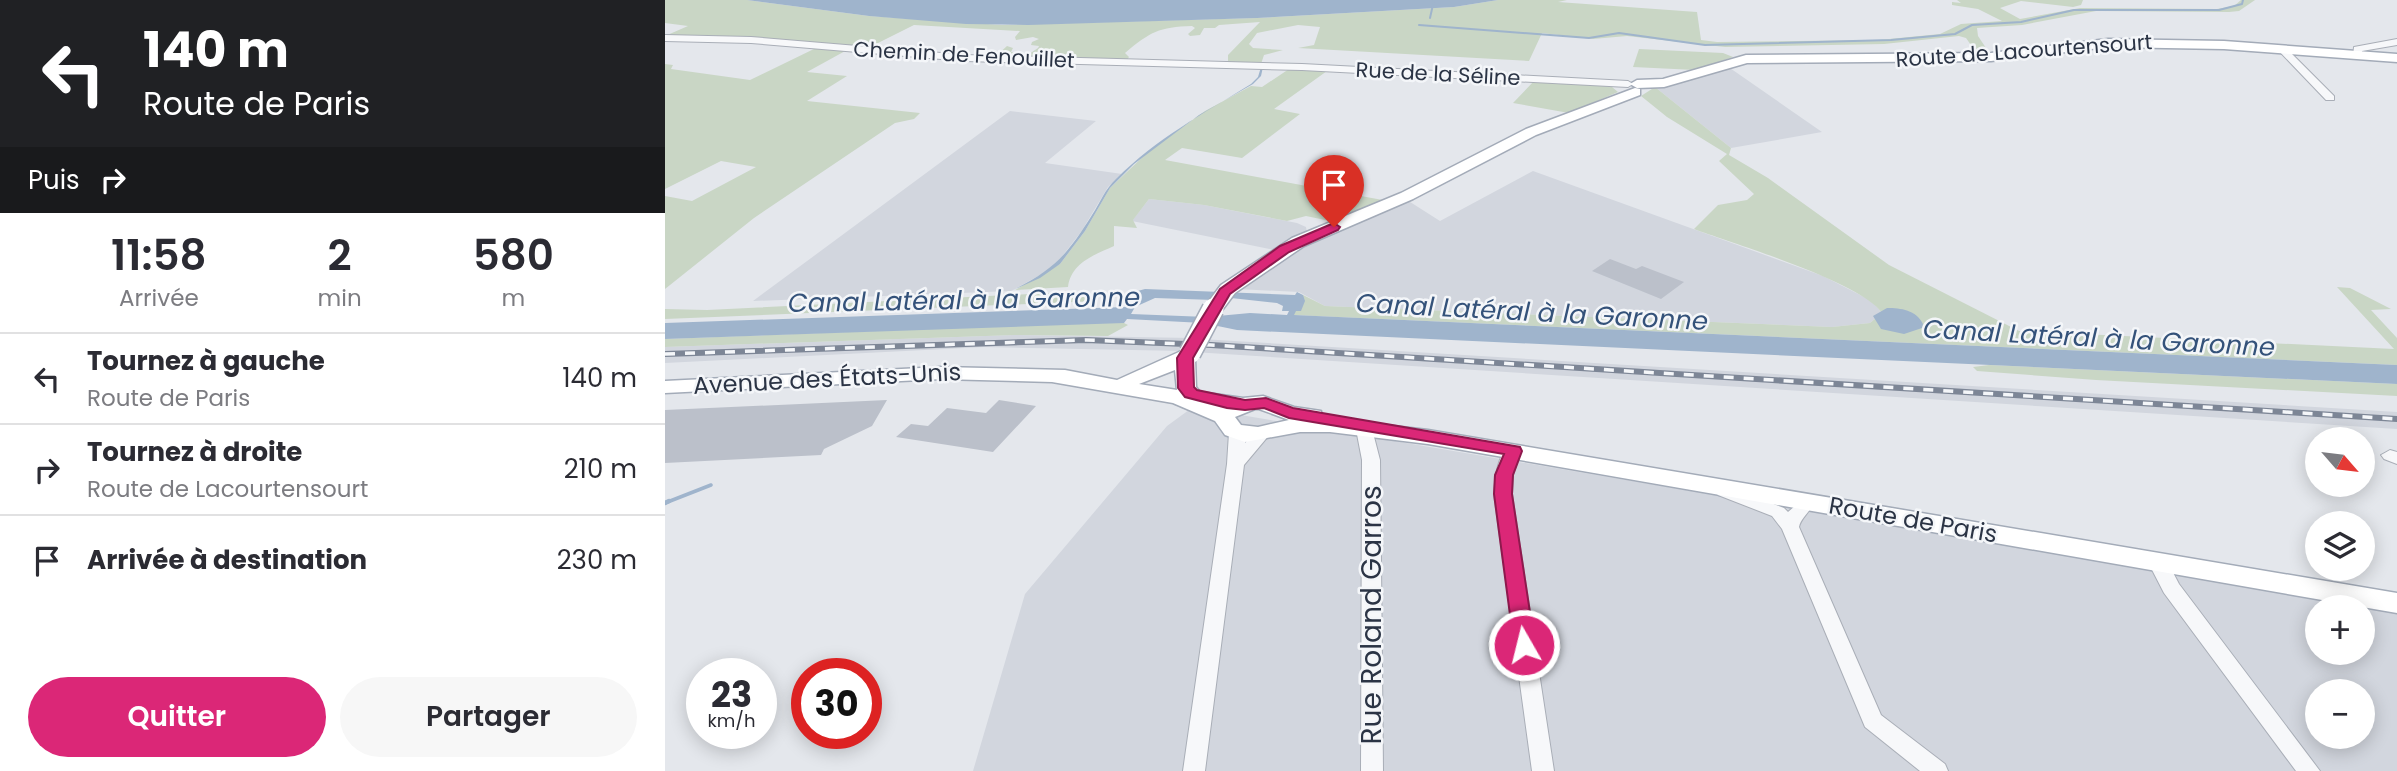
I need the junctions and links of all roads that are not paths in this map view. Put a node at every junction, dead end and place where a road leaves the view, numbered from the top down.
1 (665, 38) edge
2 (2397, 42) edge
3 (2282, 49) junction
4 (2358, 56) junction
5 (2397, 58) edge
6 (1262, 65) joint
7 (1631, 88) junction
8 (2330, 98) dead end
9 (1187, 355) junction
10 (990, 373) joint
11 (1053, 376) junction
12 (1126, 382) junction
13 (665, 387) edge
14 (1191, 394) junction
15 (1245, 405) junction
16 (1273, 424) junction
17 (1233, 427) junction
18 (1364, 429) junction
19 (1395, 433) junction
20 (1428, 437) junction
21 (1514, 451) junction
22 (1371, 460) junction
23 (1236, 464) junction
24 (1713, 485) junction
25 (1805, 501) junction
26 (1790, 527) junction
27 (2158, 562) junction
28 (2397, 603) edge
29 (1194, 771) edge
30 (1372, 771) edge
31 (1542, 771) edge
32 (1937, 771) edge
33 (2309, 771) edge

1 - 6 street, Chemin de Fenouillet
2 - 4 street
3 - 4 main road, Route de Lacourtensourt
3 - 7 main road, Route de Lacourtensourt
3 - 8 street
4 - 5 main road, Route de Lacourtensourt
6 - 7 street, Rue de la Séline
7 - 9 main road, Route de Lacourtensourt, bridge
9 - 12 main road
9 - 14 main road
10 - 11 main road, Route de Paris
10 - 13 main road, Avenue des États-Unis
11 - 12 main road, Route de Paris
11 - 17 main road, Route de Paris
12 - 14 main road, Route de Paris
14 - 15 main road, Route de Paris
15 - 16 main road, Route de Paris
15 - 17 main road
16 - 17 main road, Route de Paris
16 - 18 main road, Route de Paris
16 - 20 main road, Route de Paris
16 - 23 street
17 - 23 street
18 - 19 main road, Route de Paris
18 - 22 street, Rue Roland Garros
19 - 20 main road, Route de Paris
19 - 22 street, Rue Roland Garros
20 - 21 main road, Route de Paris
21 - 24 main road, Route de Paris
21 - 31 street
22 - 30 street, Rue Roland Garros
23 - 29 street
24 - 25 main road, Route de Paris
24 - 26 street
25 - 26 street
25 - 27 main road, Route de Paris
26 - 32 street
27 - 28 main road, Route de Paris
27 - 33 street

